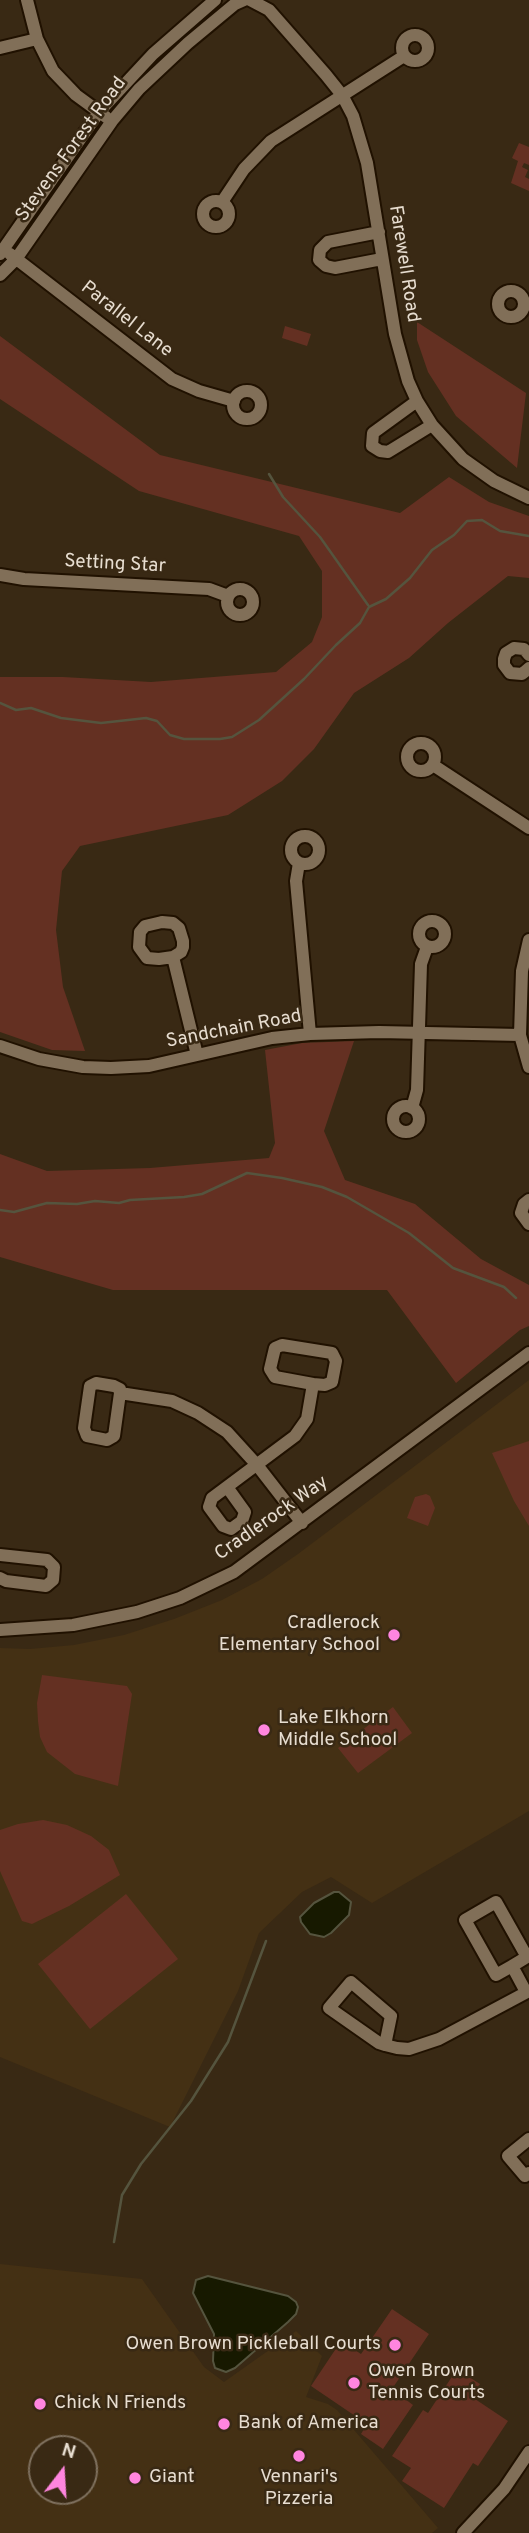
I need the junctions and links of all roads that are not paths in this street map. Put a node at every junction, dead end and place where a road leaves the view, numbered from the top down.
1 (27, 0) edge
2 (215, 0) edge
3 (248, 0) edge
4 (268, 5) edge
5 (37, 39) junction
6 (0, 48) edge
7 (404, 56) dead end
8 (342, 95) junction
9 (99, 112) junction
10 (112, 121) junction
11 (222, 202) dead end
12 (379, 232) junction
13 (2, 252) edge
14 (16, 259) junction
15 (383, 259) junction
16 (0, 275) edge
17 (234, 401) dead end
18 (417, 401) junction
19 (432, 425) junction
20 (529, 498) edge
21 (0, 575) edge
22 (228, 596) dead end
23 (529, 655) edge
24 (529, 668) edge
25 (433, 765) dead end
26 (529, 828) edge
27 (299, 863) dead end
28 (529, 940) edge
29 (427, 947) dead end
30 (173, 957) dead end
31 (525, 1001) edge
32 (419, 1033) junction
33 (310, 1034) junction
34 (520, 1035) junction
35 (0, 1046) edge
36 (197, 1055) junction
37 (529, 1067) edge
38 (412, 1108) dead end
39 (529, 1200) edge
40 (529, 1224) edge
41 (529, 1353) edge
42 (313, 1384) junction
43 (120, 1393) junction
44 (257, 1465) junction
45 (227, 1487) dead end
46 (302, 1523) junction
47 (0, 1555) edge
48 (0, 1561) edge
49 (0, 1578) edge
50 (0, 1630) edge
51 (512, 1966) junction
52 (528, 1992) edge
53 (385, 2045) junction
54 (529, 2139) edge
55 (529, 2173) edge
56 (529, 2452) edge
57 (463, 2533) edge

1 - 5 street
2 - 9 street, Stevens Forest Road
3 - 4 street, Farewell Road
3 - 10 street, Stevens Forest Road
4 - 8 street, Farewell Road
5 - 6 street
5 - 9 street
7 - 8 street
8 - 11 street
8 - 12 street, Farewell Road
9 - 10 street
9 - 13 street, Stevens Forest Road
10 - 14 street, Stevens Forest Road
12 - 15 street, Farewell Road
12 - 15 street
13 - 14 street, Parallel Lane
14 - 16 street, Stevens Forest Road
14 - 17 street, Parallel Lane
15 - 18 street, Farewell Road
18 - 19 street, Farewell Road
18 - 19 street
19 - 20 street, Farewell Road
21 - 22 street, Setting Star
23 - 24 street
25 - 26 street
27 - 33 street
28 - 31 street
29 - 32 street
30 - 36 street
31 - 34 street
32 - 33 street, Sandchain Road
32 - 34 street, Sandchain Road
32 - 38 street
33 - 36 street, Sandchain Road
34 - 37 street
35 - 36 street, Sandchain Road
39 - 40 street
41 - 46 street, Cradlerock Way
42 - 42 street
42 - 44 street
43 - 43 street
43 - 44 street
44 - 45 street
44 - 46 street
46 - 50 street, Cradlerock Way
47 - 48 street
47 - 49 street
51 - 51 street
51 - 52 street
52 - 53 street
53 - 53 street
54 - 55 street
56 - 57 street

